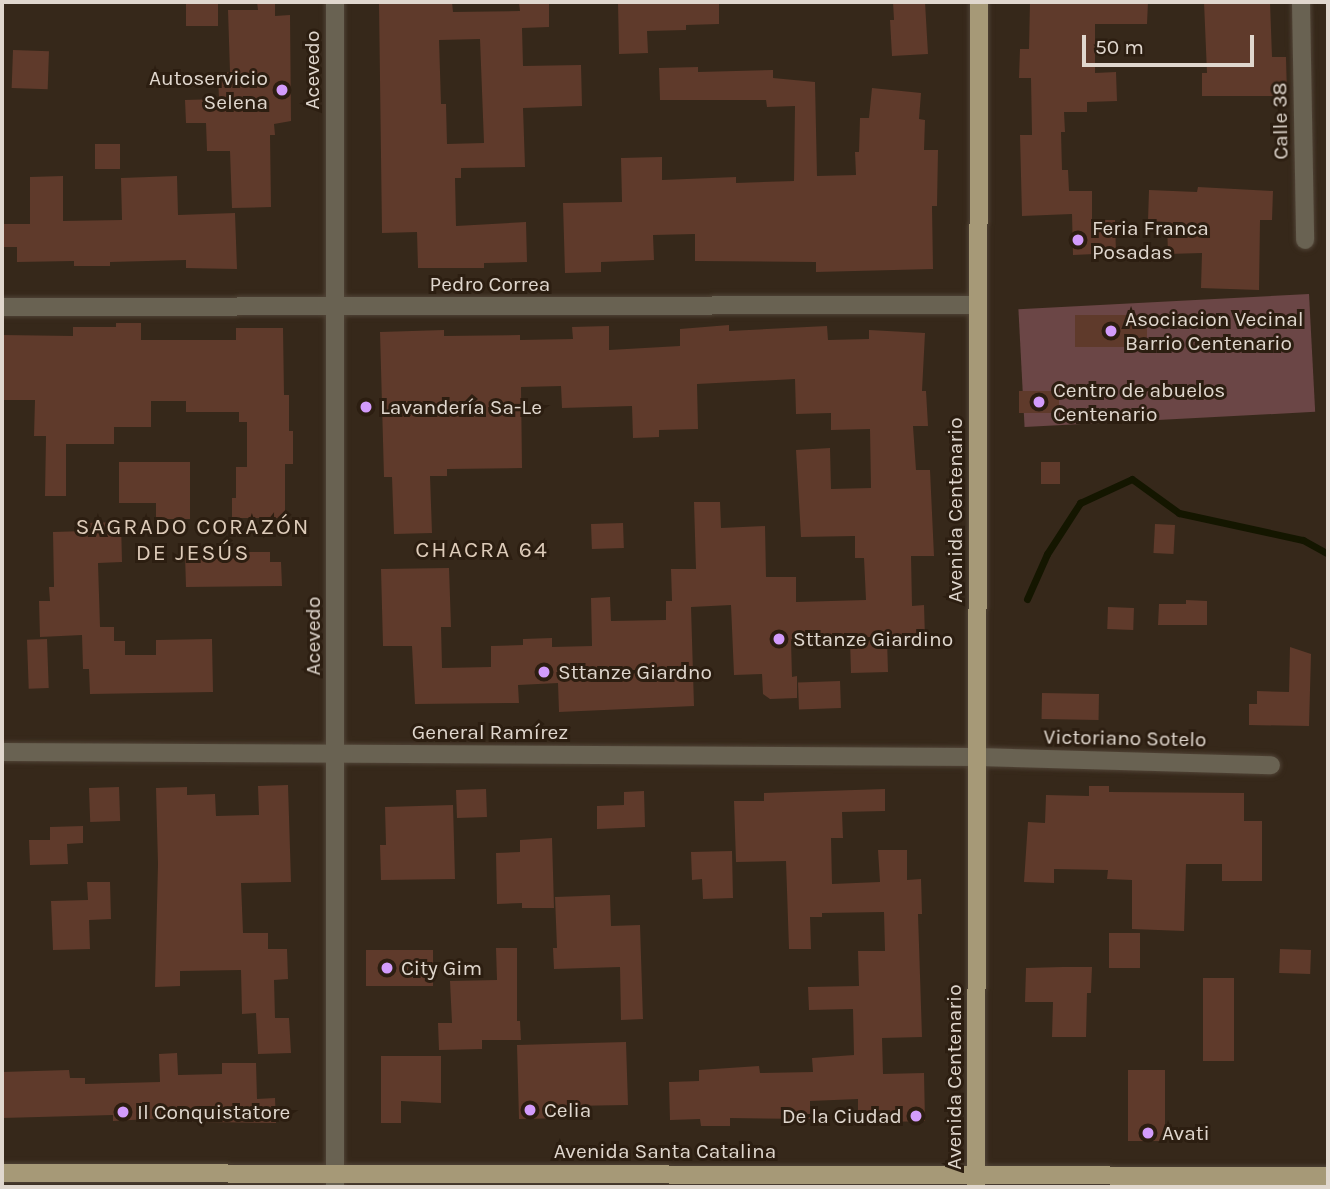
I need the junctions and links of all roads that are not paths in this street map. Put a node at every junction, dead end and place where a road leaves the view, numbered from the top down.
1 (335, 2) edge
2 (979, 2) edge
3 (1301, 2) edge
4 (1305, 240) dead end
5 (978, 305) junction
6 (2, 307) edge
7 (336, 307) junction
8 (2, 752) edge
9 (335, 754) junction
10 (978, 757) junction
11 (1272, 765) dead end
12 (2, 1173) edge
13 (1328, 1176) edge
14 (335, 1180) edge
15 (976, 1181) edge

1 - 7 street, Acevedo
2 - 5 main road, Avenida Centenario
3 - 4 street, Calle 38
5 - 7 street, Pedro Correa
5 - 10 main road, Avenida Centenario
6 - 7 street, Pedro Correa
7 - 9 street, Acevedo
8 - 9 street, General Ramírez
9 - 10 street, General Ramírez
9 - 14 street, Acevedo
10 - 11 street, Victoriano Sotelo
10 - 15 main road, Avenida Centenario
12 - 14 main road, Avenida Santa Catalina
13 - 15 main road, Avenida Santa Catalina
14 - 15 main road, Avenida Santa Catalina

